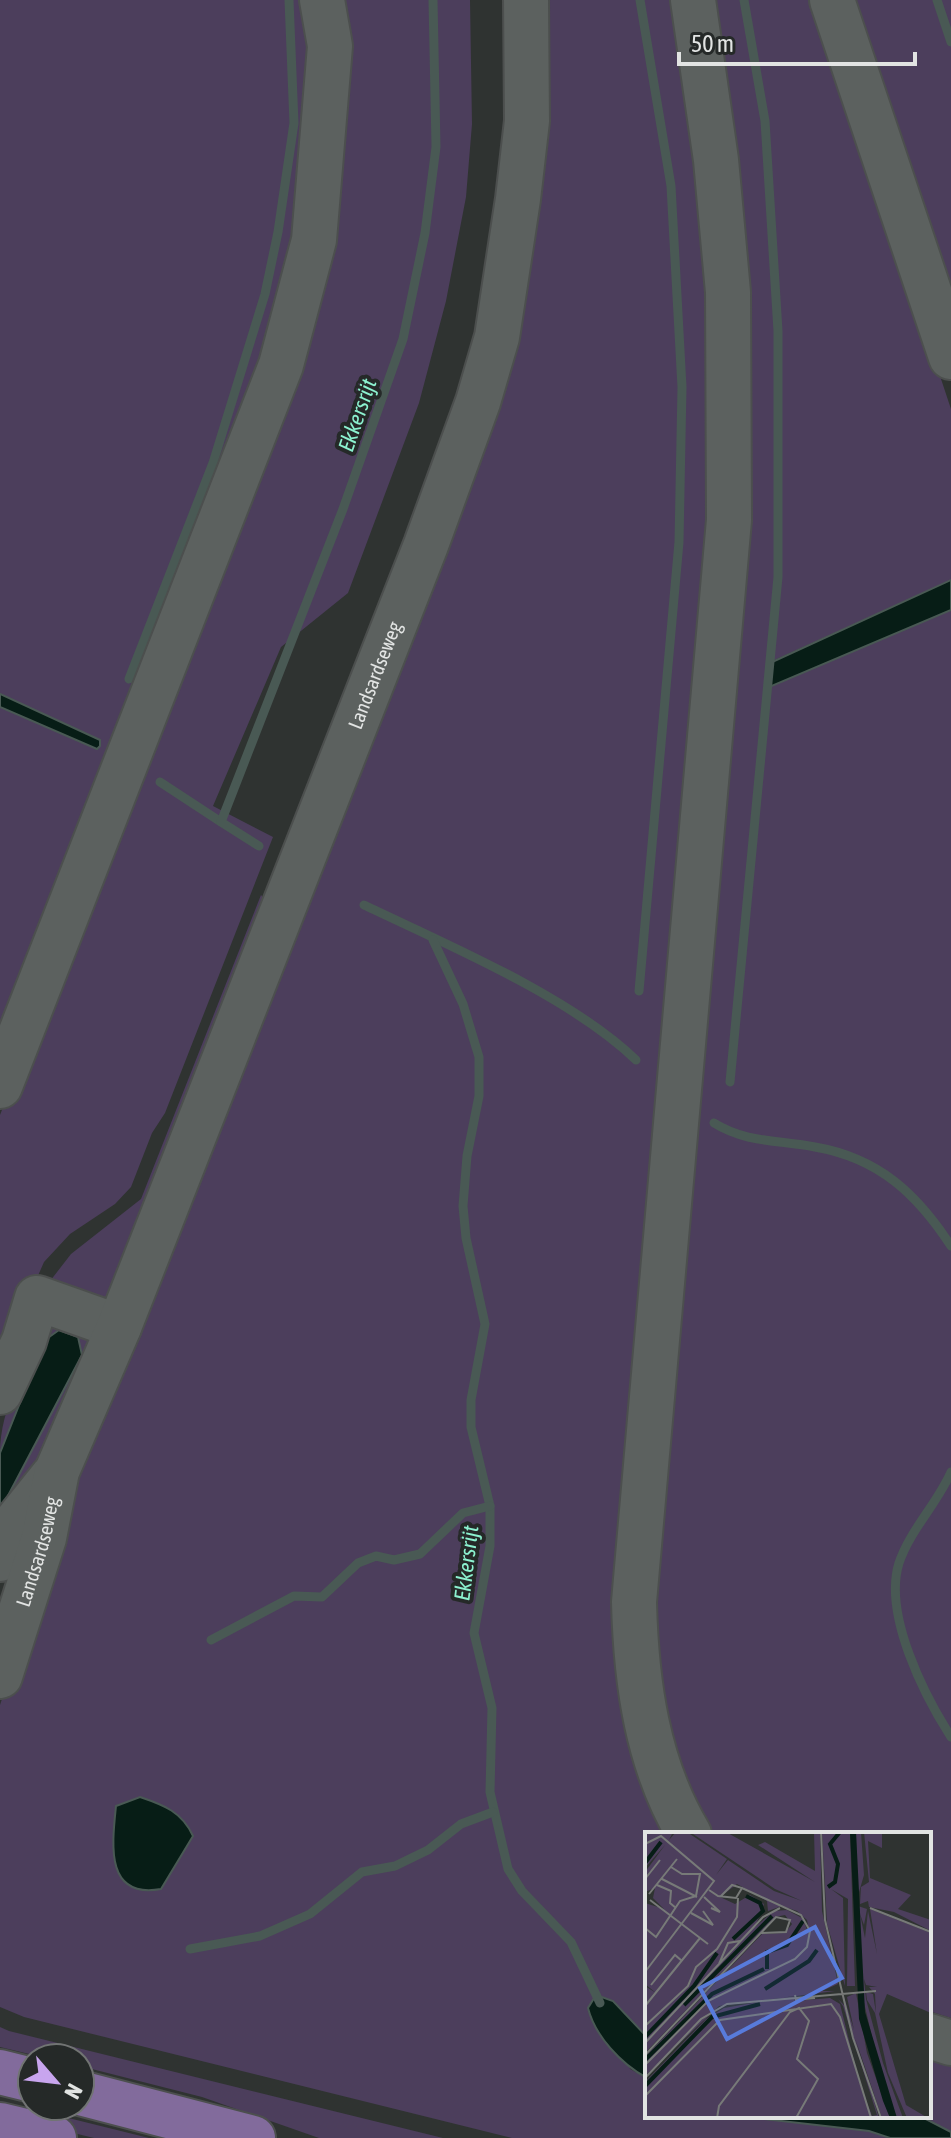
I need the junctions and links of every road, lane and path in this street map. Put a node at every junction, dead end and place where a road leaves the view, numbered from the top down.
1 (322, 0) edge
2 (526, 0) edge
3 (693, 0) edge
4 (832, 0) edge
5 (951, 357) edge
6 (0, 1086) edge
7 (119, 1327) junction
8 (0, 1392) edge
9 (57, 1471) junction
10 (0, 1559) edge
11 (0, 1676) edge
12 (688, 1832) edge
13 (931, 2037) edge
14 (951, 2043) edge
15 (96, 2097) edge
16 (0, 2125) edge
17 (54, 2138) edge
18 (253, 2138) edge

1 - 6 street
2 - 7 street, Landsardseweg
3 - 12 street
4 - 5 street
7 - 8 street
7 - 9 street, Landsardseweg
9 - 10 street, Landsardseweg
9 - 11 street, Landsardseweg
13 - 14 street
15 - 18 main road
16 - 17 main road

